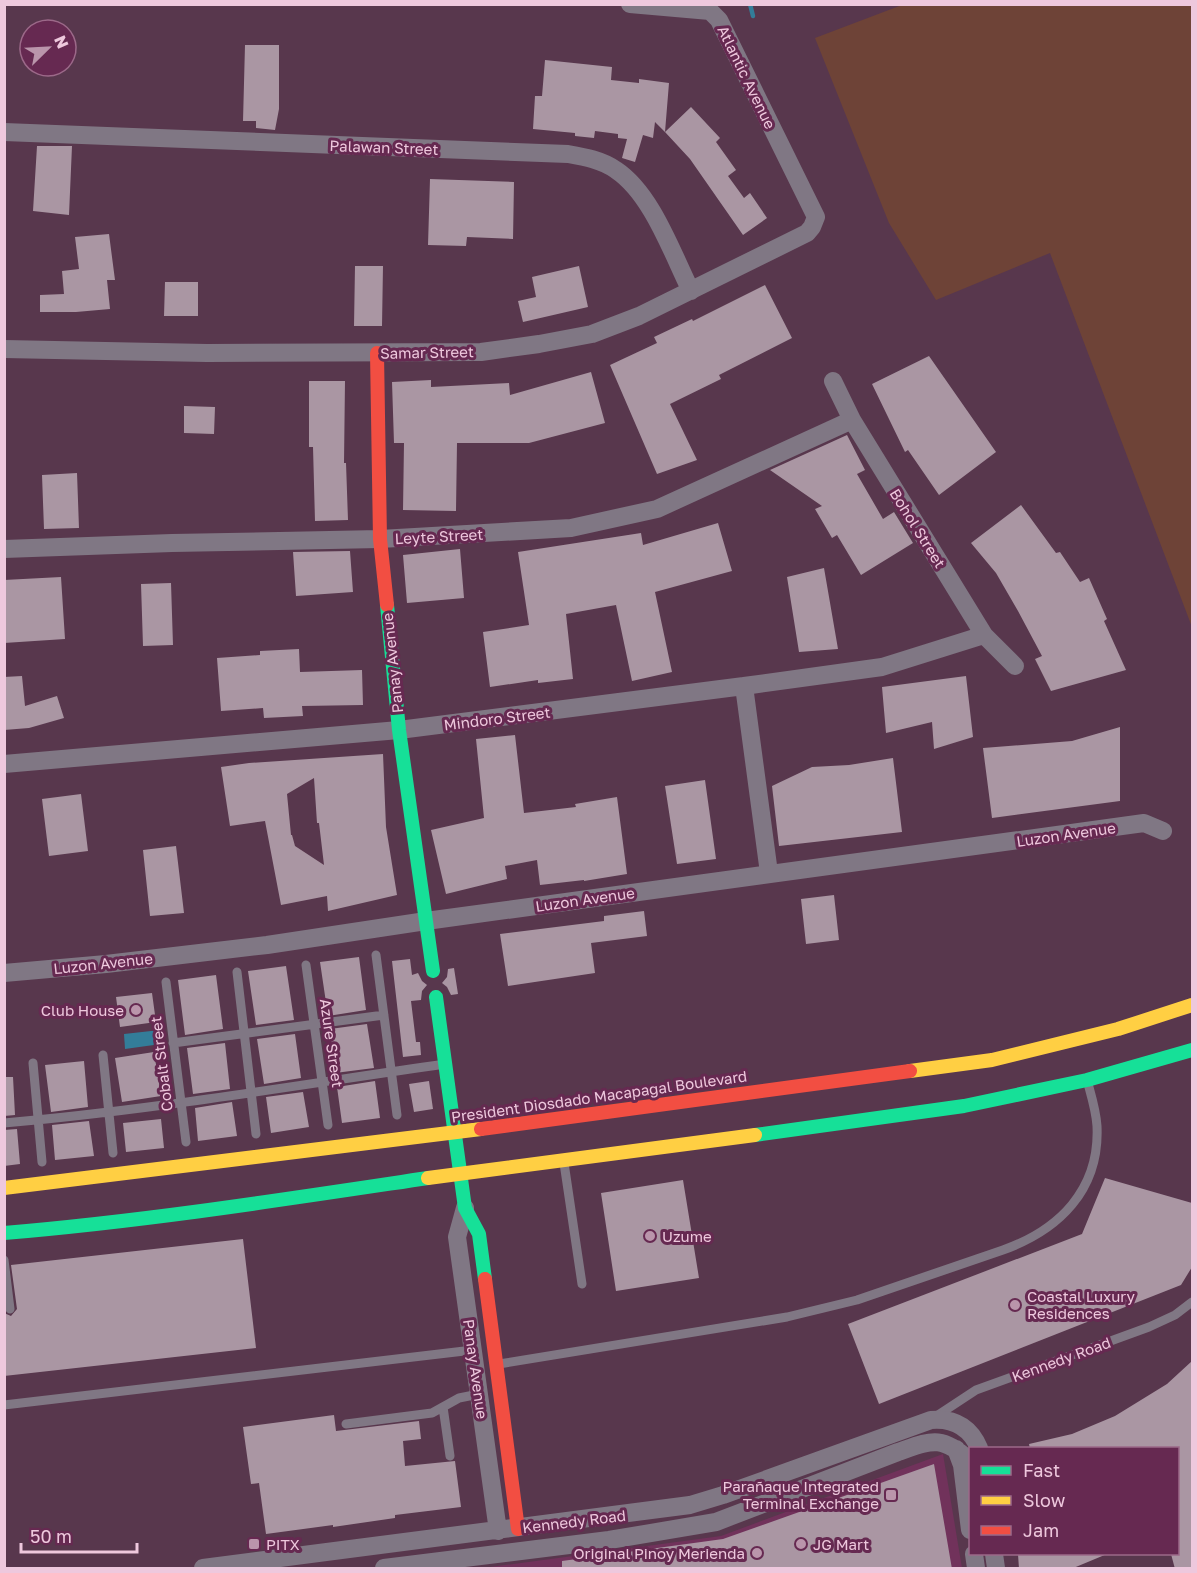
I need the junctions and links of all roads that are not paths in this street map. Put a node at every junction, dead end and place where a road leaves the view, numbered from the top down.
1 (630, 4) edge
2 (4, 132) edge
3 (816, 217) joint
4 (691, 291) junction
5 (4, 349) edge
6 (377, 352) junction
7 (833, 381) dead end
8 (852, 420) junction
9 (380, 539) junction
10 (4, 549) edge
11 (984, 635) junction
12 (1015, 666) dead end
13 (744, 686) junction
14 (399, 730) junction
15 (4, 764) edge
16 (1163, 831) dead end
17 (769, 873) junction
18 (426, 921) junction
19 (376, 956) dead end
20 (306, 965) dead end
21 (433, 971) dead end
22 (237, 972) dead end
23 (4, 973) edge
24 (166, 982) dead end
25 (436, 997) dead end
26 (1192, 1005) edge
27 (384, 1015) junction
28 (314, 1025) junction
29 (244, 1034) junction
30 (173, 1043) junction
31 (1192, 1050) edge
32 (103, 1055) dead end
33 (33, 1063) dead end
34 (445, 1064) junction
35 (392, 1072) junction
36 (1087, 1080) junction
37 (322, 1083) junction
38 (252, 1094) junction
39 (181, 1103) junction
40 (109, 1112) junction
41 (397, 1115) dead end
42 (37, 1120) junction
43 (4, 1123) edge
44 (328, 1125) dead end
45 (455, 1133) junction
46 (256, 1134) dead end
47 (186, 1142) dead end
48 (113, 1154) dead end
49 (564, 1160) junction
50 (42, 1162) dead end
51 (460, 1173) junction
52 (4, 1188) edge
53 (465, 1208) junction
54 (4, 1233) edge
55 (4, 1260) edge
56 (582, 1284) dead end
57 (1192, 1302) edge
58 (10, 1309) dead end
59 (473, 1350) junction
60 (496, 1364) junction
61 (479, 1394) junction
62 (4, 1405) edge
63 (443, 1407) junction
64 (931, 1420) junction
65 (346, 1424) dead end
66 (978, 1447) edge
67 (955, 1448) junction
68 (450, 1456) dead end
69 (969, 1460) edge
70 (969, 1522) edge
71 (518, 1528) junction
72 (498, 1531) junction
73 (203, 1569) edge
74 (384, 1569) edge

1 - 3 street, Atlantic Avenue
2 - 4 street, Palawan Street
3 - 4 street, Samar Street
4 - 6 street, Samar Street
5 - 6 street, Samar Street
6 - 9 main road, Panay Avenue
7 - 8 street, Bohol Street
8 - 9 street, Leyte Street
8 - 11 street, Bohol Street
9 - 10 street, Leyte Street
9 - 14 main road, Panay Avenue
11 - 12 street, Bohol Street
11 - 13 street, Mindoro Street
13 - 14 street, Mindoro Street
13 - 17 street
14 - 15 street, Mindoro Street
14 - 18 main road, Panay Avenue
16 - 17 street, Luzon Avenue
17 - 18 street, Luzon Avenue
18 - 21 main road, Panay Avenue
18 - 23 street, Luzon Avenue
19 - 27 lane
20 - 28 lane, Azure Street
22 - 29 lane
24 - 30 lane, Cobalt Street
25 - 34 main road, Panay Avenue
26 - 45 main road, President Diosdado Macapagal Boulevard
27 - 28 lane
27 - 35 lane
28 - 29 lane
28 - 37 lane, Azure Street
29 - 30 lane
29 - 38 lane
30 - 39 lane, Cobalt Street
31 - 36 main road
32 - 40 lane
33 - 42 lane
34 - 35 lane
34 - 45 main road, Panay Avenue
35 - 37 lane
35 - 41 lane
36 - 49 main road
36 - 60 lane
37 - 38 lane
37 - 44 lane, Azure Street
38 - 39 lane
38 - 46 lane
39 - 40 lane
39 - 47 lane, Cobalt Street
40 - 42 lane
40 - 48 lane
42 - 43 lane
42 - 50 lane
45 - 51 main road, Panay Avenue
45 - 52 main road, President Diosdado Macapagal Boulevard
49 - 51 main road
49 - 56 lane
51 - 53 main road, Panay Avenue
51 - 54 main road
53 - 59 street, Panay Avenue
53 - 60 main road, Panay Avenue
55 - 58 lane
57 - 64 lane, Kennedy Road
59 - 61 street, Panay Avenue
59 - 62 lane
60 - 71 main road, Panay Avenue
61 - 63 lane
61 - 72 street, Panay Avenue
63 - 65 lane
63 - 68 lane
64 - 66 street, Kennedy Road
64 - 71 street, Kennedy Road
67 - 69 street
67 - 70 street
67 - 74 street, Kennedy Road
71 - 72 street, Kennedy Road
72 - 73 street, Kennedy Road

